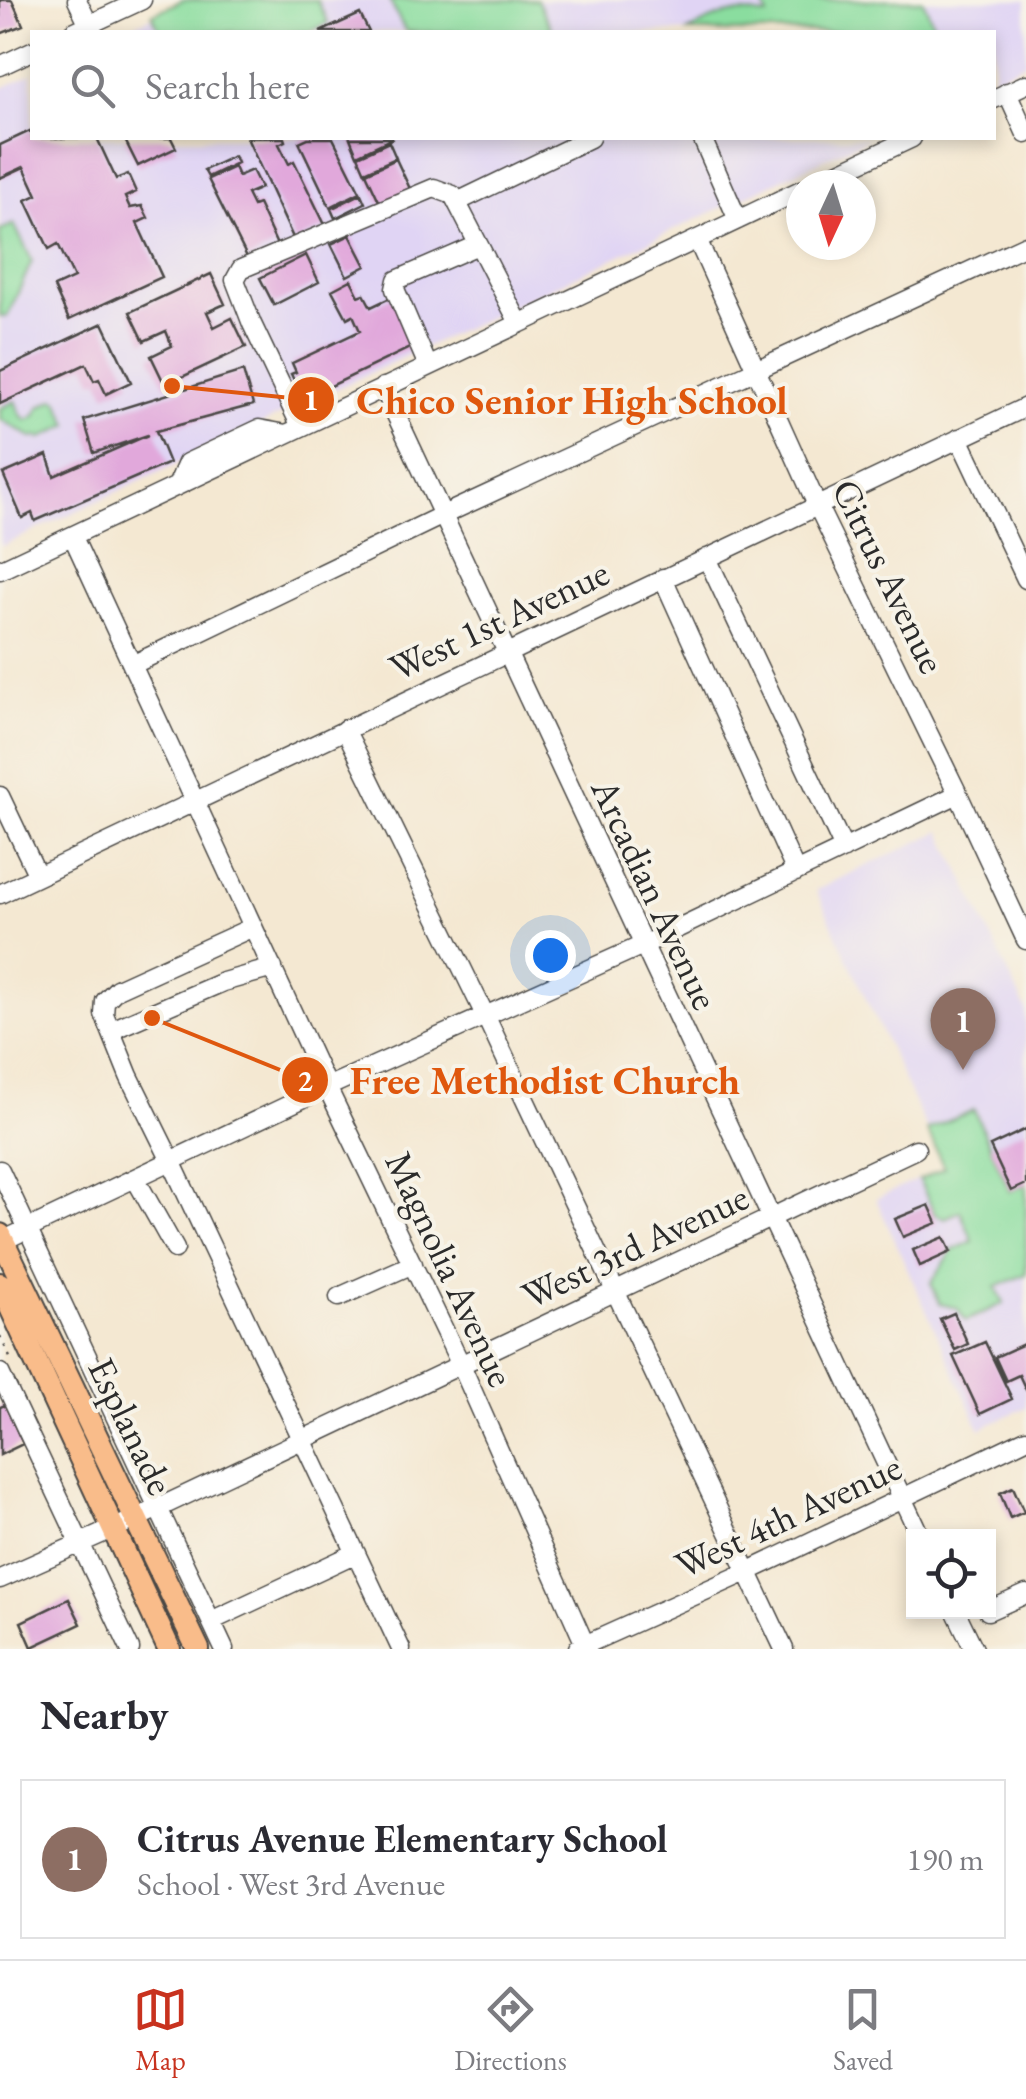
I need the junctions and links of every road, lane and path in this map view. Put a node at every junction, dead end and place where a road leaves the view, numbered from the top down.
1 (77, 0) edge
2 (142, 0) edge
3 (81, 29) edge
4 (30, 52) edge
5 (0, 66) edge
6 (1026, 84) edge
7 (1000, 96) edge
8 (1026, 134) edge
9 (586, 140) edge
10 (703, 140) edge
11 (908, 140) edge
12 (844, 170) edge
13 (786, 197) edge
14 (455, 198) junction
15 (738, 220) junction
16 (697, 240) junction
17 (478, 244) junction
18 (1026, 245) edge
19 (519, 323) junction
20 (428, 366) junction
21 (756, 370) junction
22 (384, 387) junction
23 (1026, 407) edge
24 (293, 430) junction
25 (959, 438) junction
26 (818, 505) junction
27 (443, 515) junction
28 (72, 537) junction
29 (707, 558) junction
30 (0, 570) edge
31 (663, 578) junction
32 (1026, 580) edge
33 (506, 652) junction
34 (132, 665) junction
35 (345, 729) junction
36 (958, 794) junction
37 (0, 796) edge
38 (195, 801) junction
39 (844, 849) junction
40 (796, 872) junction
41 (38, 876) junction
42 (0, 894) edge
43 (254, 927) junction
44 (1024, 931) edge
45 (642, 945) junction
46 (272, 968) junction
47 (486, 1016) junction
48 (112, 1030) junction
49 (328, 1087) junction
50 (916, 1149) dead end
51 (171, 1161) junction
52 (0, 1170) edge
53 (135, 1178) junction
54 (770, 1218) junction
55 (28, 1229) junction
56 (1, 1239) edge
57 (176, 1249) dead end
58 (413, 1264) junction
59 (0, 1284) edge
60 (616, 1291) junction
61 (339, 1297) dead end
62 (462, 1365) junction
63 (0, 1372) edge
64 (1026, 1439) edge
65 (303, 1440) junction
66 (902, 1498) junction
67 (147, 1513) junction
68 (112, 1529) junction
69 (917, 1529) edge
70 (80, 1543) junction
71 (356, 1553) junction
72 (748, 1572) junction
73 (0, 1579) edge
74 (1026, 1594) edge
75 (996, 1607) edge
76 (959, 1619) edge
77 (211, 1621) junction
78 (583, 1648) edge
79 (130, 1649) edge
80 (169, 1649) edge
81 (198, 1649) edge
82 (224, 1649) edge
83 (401, 1649) edge
84 (784, 1649) edge
85 (974, 1649) edge

1 - 3 street
2 - 3 street
4 - 5 street
6 - 7 street
7 - 8 street
9 - 14 street
10 - 15 street
11 - 12 street
13 - 15 street
14 - 17 street
14 - 24 street
15 - 16 street
16 - 19 street
16 - 21 street, Citrus Avenue
17 - 19 street
17 - 20 street
18 - 21 street
19 - 20 street
20 - 22 street
21 - 26 street, Citrus Avenue
21 - 27 street
22 - 24 street
22 - 27 street, Arcadian Avenue
23 - 25 street, West 1st Avenue
24 - 28 street
25 - 26 street, West 1st Avenue
25 - 32 street
26 - 29 street, West 1st Avenue
26 - 36 street, Citrus Avenue
27 - 33 street, Arcadian Avenue
27 - 34 street
28 - 30 street
28 - 34 street, Magnolia Avenue
29 - 31 street, West 1st Avenue
29 - 39 street
31 - 33 street, West 1st Avenue
31 - 40 street
33 - 35 street, West 1st Avenue
33 - 45 street, Arcadian Avenue
34 - 38 street, Magnolia Avenue
35 - 38 street, West 1st Avenue
35 - 47 street
36 - 39 street
36 - 44 street, Citrus Avenue
37 - 41 street
38 - 41 street, West 1st Avenue
38 - 43 street, Magnolia Avenue
39 - 40 street
40 - 45 street
41 - 42 street, West 1st Avenue
43 - 46 street, Magnolia Avenue
43 - 48 street
45 - 47 street
45 - 54 street, Arcadian Avenue
46 - 48 street
46 - 49 street, Magnolia Avenue
47 - 49 street
47 - 60 street
48 - 51 street
49 - 51 street
49 - 58 street, Magnolia Avenue
50 - 54 street, West 3rd Avenue
51 - 53 street
51 - 65 street
52 - 55 street
53 - 55 street
53 - 57 street
54 - 60 street, West 3rd Avenue
54 - 66 street, Arcadian Avenue
55 - 56 street
55 - 67 street
56 - 67 main road, Esplanade
58 - 61 street
58 - 62 street, Magnolia Avenue
59 - 68 main road, Esplanade
60 - 62 street, West 3rd Avenue
60 - 72 street
62 - 65 street, West 3rd Avenue
62 - 78 street, Magnolia Avenue
63 - 70 street
64 - 66 street, West 4th Avenue
65 - 67 street, West 3rd Avenue
65 - 71 street
66 - 69 street, Arcadian Avenue
66 - 72 street, West 4th Avenue
67 - 68 street, West 3rd Avenue
67 - 77 street
67 - 81 main road, Esplanade
68 - 70 street, West 3rd Avenue
68 - 80 main road, Esplanade
70 - 73 street, West 3rd Avenue
70 - 79 street
71 - 77 street
71 - 83 street
72 - 78 street, West 4th Avenue
72 - 84 street
74 - 75 street
76 - 85 street
77 - 82 street

